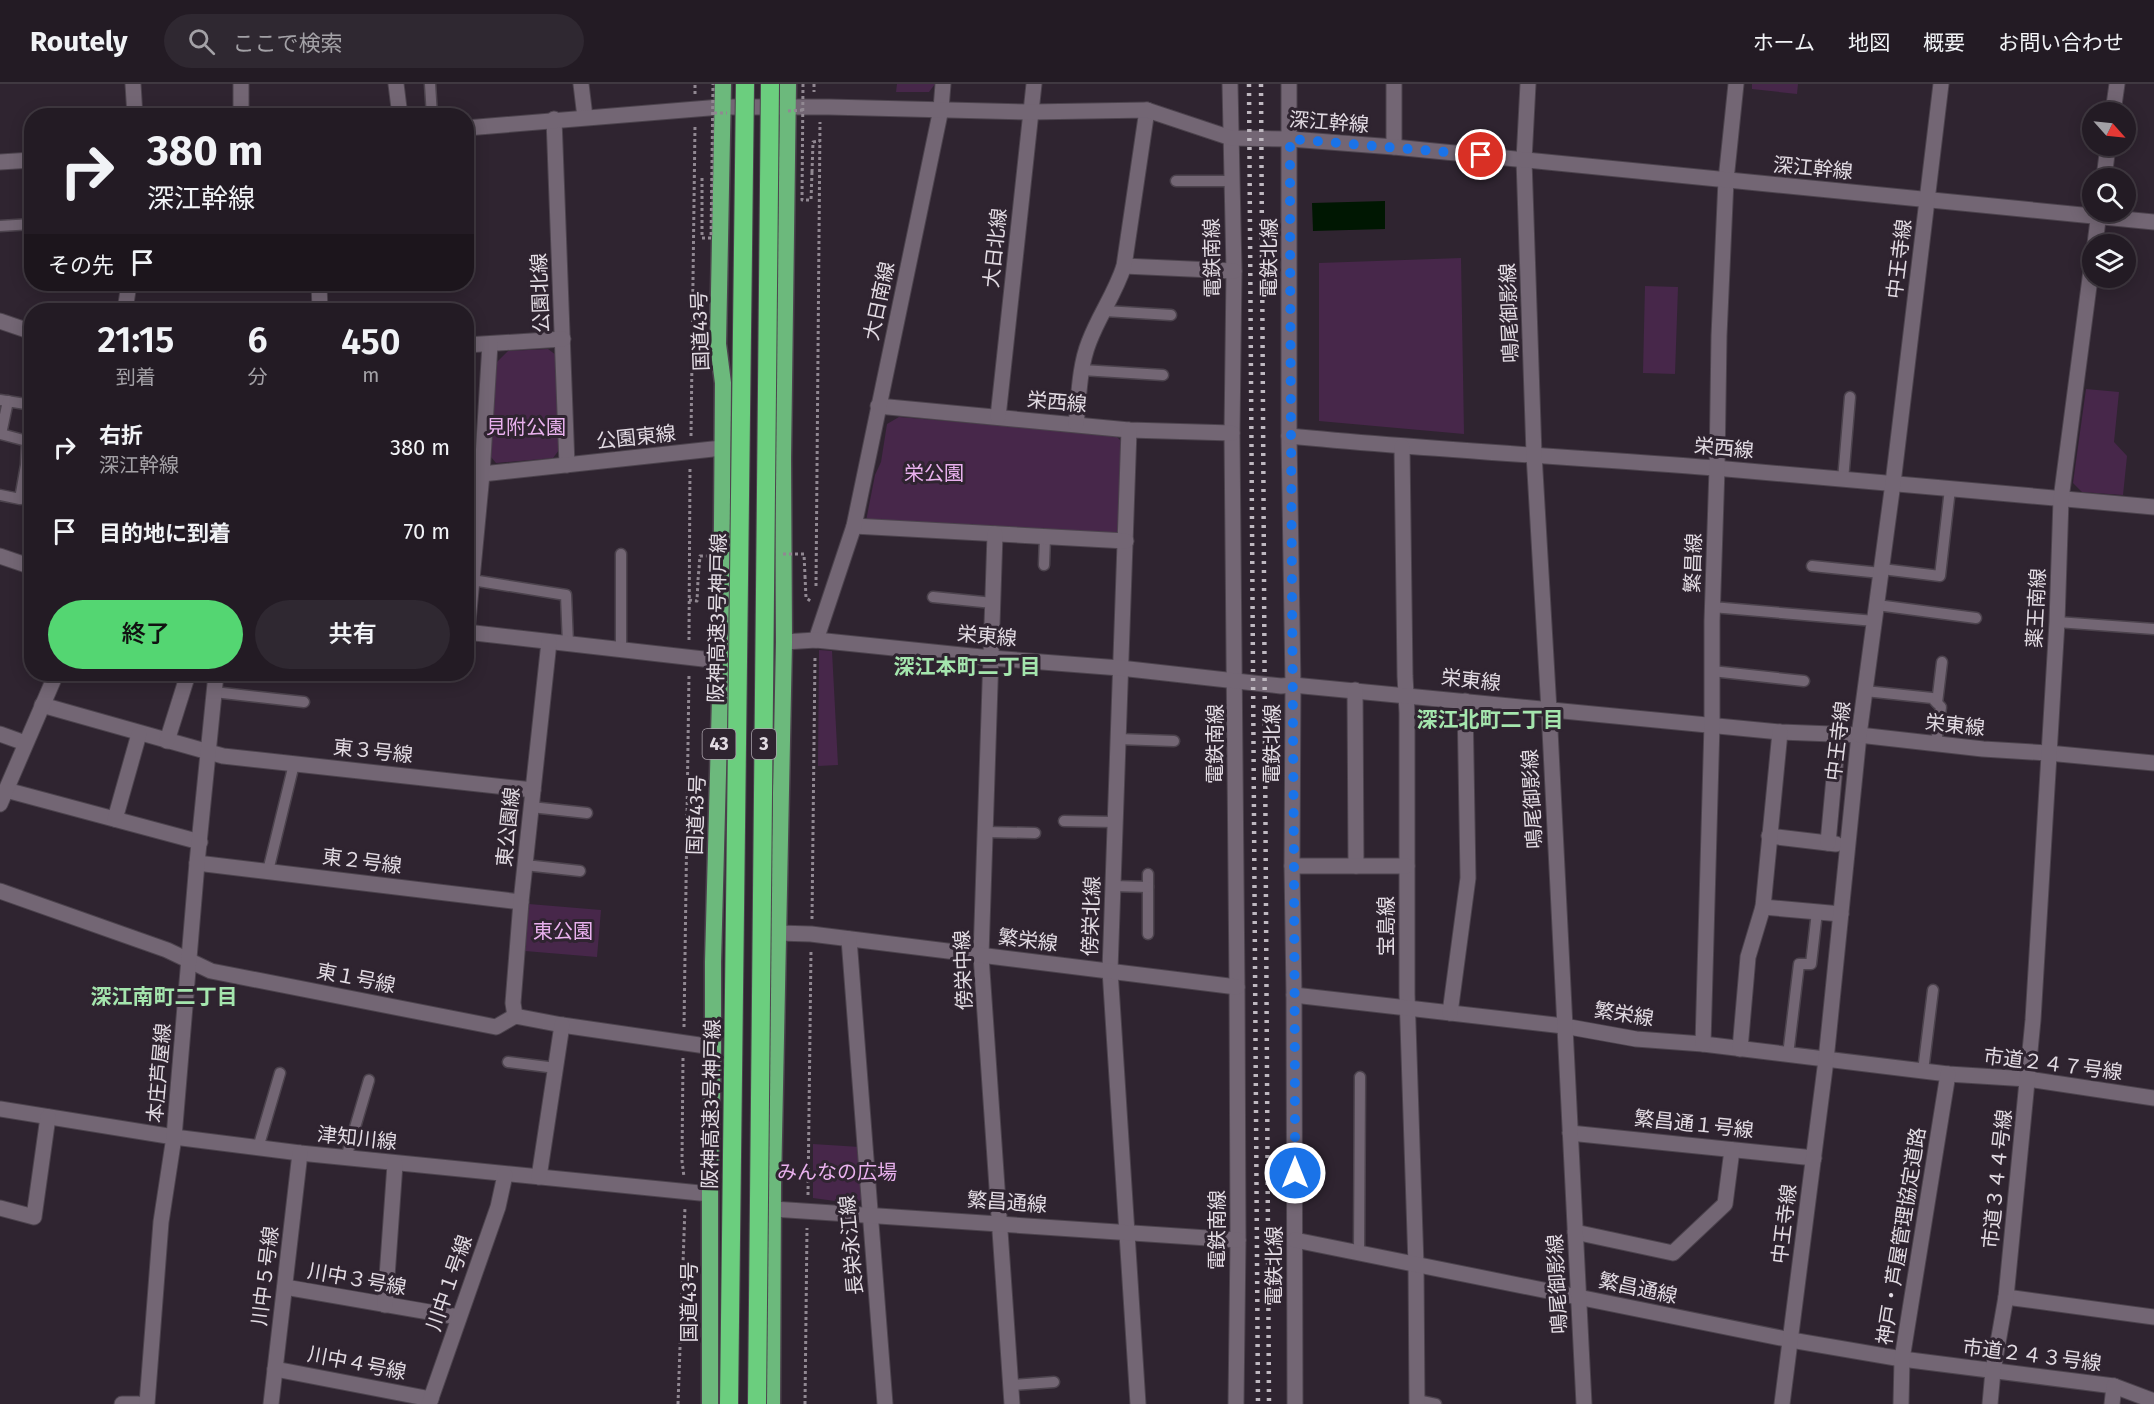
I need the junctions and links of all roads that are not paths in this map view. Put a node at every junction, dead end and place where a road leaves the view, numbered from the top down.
1 (133, 84) edge
2 (241, 84) edge
3 (396, 84) edge
4 (430, 84) edge
5 (581, 84) edge
6 (723, 84) edge
7 (746, 84) edge
8 (770, 84) edge
9 (788, 84) edge
10 (943, 84) edge
11 (1034, 84) edge
12 (1230, 84) edge
13 (1289, 84) edge
14 (1394, 84) edge
15 (1528, 84) edge
16 (1736, 84) edge
17 (1941, 84) edge
18 (2117, 84) edge
19 (2114, 102) edge
20 (721, 107) junction
21 (788, 107) junction
22 (134, 108) edge
23 (241, 108) edge
24 (399, 108) edge
25 (432, 108) edge
26 (941, 109) junction
27 (1147, 110) junction
28 (1030, 112) junction
29 (585, 117) junction
30 (554, 119) junction
31 (474, 127) edge
32 (1231, 138) junction
33 (1290, 139) junction
34 (1394, 147) junction
35 (1524, 159) junction
36 (24, 160) edge
37 (0, 162) edge
38 (1726, 180) junction
39 (1176, 181) dead end
40 (1232, 181) junction
41 (1928, 200) junction
42 (2082, 213) edge
43 (2136, 219) edge
44 (2154, 222) edge
45 (24, 224) edge
46 (0, 226) edge
47 (1124, 266) junction
48 (1234, 271) junction
49 (2089, 288) edge
50 (1105, 311) junction
51 (1171, 315) dead end
52 (0, 321) edge
53 (24, 329) edge
54 (563, 339) junction
55 (490, 344) junction
56 (474, 345) edge
57 (1083, 370) junction
58 (1163, 375) dead end
59 (1850, 397) dead end
60 (4, 400) edge
61 (24, 404) edge
62 (878, 406) junction
63 (998, 417) junction
64 (1076, 424) junction
65 (1129, 430) junction
66 (1232, 433) junction
67 (1289, 436) junction
68 (24, 440) edge
69 (1402, 447) junction
70 (722, 448) junction
71 (1534, 454) junction
72 (567, 465) junction
73 (1717, 468) junction
74 (482, 474) junction
75 (1843, 480) junction
76 (1893, 483) junction
77 (24, 484) edge
78 (1950, 489) junction
79 (0, 495) edge
80 (2061, 499) junction
81 (2154, 507) edge
82 (854, 526) junction
83 (996, 534) junction
84 (1045, 537) junction
85 (1126, 541) junction
86 (621, 554) dead end
87 (0, 556) edge
88 (474, 559) edge
89 (24, 564) edge
90 (1044, 565) dead end
91 (1812, 566) dead end
92 (1881, 571) junction
93 (474, 580) edge
94 (933, 597) dead end
95 (993, 603) junction
96 (1712, 607) junction
97 (1876, 613) junction
98 (1976, 618) dead end
99 (2056, 622) junction
100 (2154, 629) edge
101 (474, 633) edge
102 (816, 640) junction
103 (549, 642) junction
104 (784, 642) junction
105 (568, 644) junction
106 (621, 650) junction
107 (991, 658) junction
108 (721, 661) junction
109 (1942, 662) dead end
110 (1120, 668) junction
111 (1712, 671) junction
112 (1235, 680) junction
113 (53, 681) edge
114 (186, 681) edge
115 (215, 681) edge
116 (1804, 681) dead end
117 (1293, 685) junction
118 (1355, 690) junction
119 (1865, 691) junction
120 (214, 692) junction
121 (1406, 694) junction
122 (1465, 701) junction
123 (304, 702) dead end
124 (1937, 703) junction
125 (42, 705) junction
126 (1549, 710) junction
127 (1712, 724) junction
128 (1780, 732) junction
129 (0, 734) edge
130 (139, 734) junction
131 (1838, 734) junction
132 (1859, 735) junction
133 (1118, 739) junction
134 (167, 741) junction
135 (1174, 741) dead end
136 (25, 743) junction
137 (1936, 744) junction
138 (208, 752) junction
139 (2048, 753) junction
140 (2154, 763) edge
141 (294, 764) junction
142 (532, 790) junction
143 (3, 797) edge
144 (531, 807) junction
145 (587, 813) dead end
146 (115, 819) junction
147 (1064, 821) dead end
148 (1115, 822) junction
149 (986, 832) junction
150 (1035, 834) dead end
151 (1769, 836) junction
152 (200, 842) junction
153 (1828, 843) junction
154 (1848, 846) junction
155 (197, 863) junction
156 (525, 865) junction
157 (1292, 866) junction
158 (1356, 866) junction
159 (1407, 866) junction
160 (268, 871) junction
161 (580, 871) dead end
162 (1148, 874) dead end
163 (1113, 886) junction
164 (1148, 887) junction
165 (0, 891) edge
166 (521, 902) junction
167 (1763, 907) junction
168 (1817, 912) junction
169 (1841, 914) junction
170 (778, 933) junction
171 (1148, 934) dead end
172 (849, 939) junction
173 (981, 956) junction
174 (2037, 957) joint
175 (189, 960) junction
176 (1110, 970) junction
177 (1237, 987) junction
178 (1933, 990) dead end
179 (1294, 995) junction
180 (1408, 1009) junction
181 (1450, 1013) junction
182 (515, 1016) junction
183 (562, 1026) junction
184 (1564, 1026) junction
185 (1703, 1044) junction
186 (713, 1047) junction
187 (1740, 1049) junction
188 (1788, 1055) junction
189 (1826, 1060) junction
190 (508, 1062) dead end
191 (556, 1068) junction
192 (1923, 1071) junction
193 (280, 1073) dead end
194 (1948, 1074) junction
195 (1360, 1077) dead end
196 (2028, 1079) junction
197 (369, 1080) dead end
198 (2154, 1098) edge
199 (0, 1109) edge
200 (48, 1117) junction
201 (1570, 1133) junction
202 (174, 1137) junction
203 (258, 1148) junction
204 (1732, 1149) junction
205 (300, 1153) junction
206 (346, 1158) junction
207 (1814, 1158) junction
208 (395, 1164) junction
209 (505, 1175) junction
210 (539, 1178) junction
211 (710, 1194) junction
212 (0, 1208) edge
213 (773, 1209) junction
214 (870, 1214) junction
215 (1000, 1223) junction
216 (1127, 1232) junction
217 (1575, 1232) junction
218 (1238, 1240) junction
219 (1295, 1240) junction
220 (1359, 1253) junction
221 (1416, 1265) junction
222 (285, 1287) junction
223 (1578, 1296) junction
224 (2006, 1297) junction
225 (385, 1305) junction
226 (458, 1317) junction
227 (2154, 1317) edge
228 (1791, 1340) junction
229 (1902, 1359) junction
230 (275, 1369) junction
231 (1993, 1371) junction
232 (1054, 1382) dead end
233 (1011, 1385) junction
234 (2114, 1386) junction
235 (430, 1401) edge
236 (2154, 1401) edge
237 (1416, 1402) edge
238 (122, 1404) edge
239 (138, 1404) edge
240 (147, 1404) edge
241 (271, 1404) edge
242 (710, 1404) edge
243 (729, 1404) edge
244 (757, 1404) edge
245 (772, 1404) edge
246 (885, 1404) edge
247 (1012, 1404) edge
248 (1138, 1404) edge
249 (1236, 1404) edge
250 (1295, 1404) edge
251 (1436, 1404) edge
252 (1584, 1404) edge
253 (1782, 1404) edge
254 (1901, 1404) edge
255 (1990, 1404) edge
256 (2112, 1404) edge

1 - 22 street
2 - 23 street
3 - 24 street
4 - 25 lane
5 - 29 street
6 - 20 highway, 国道43号 / 43
7 - 243 highway, 阪神高速3号神戸線 / 3, bridge
8 - 244 highway, 3, bridge
9 - 21 highway
10 - 26 street, 大日南線
11 - 28 street, 大日北線
12 - 32 street, 電鉄南線
13 - 33 street, 電鉄北線
14 - 34 street
15 - 35 street, 鳴尾御影線
16 - 38 street, 繁昌線
17 - 41 street, 中王寺線
18 - 19 street
20 - 21 street, 深江幹線
20 - 29 street, 深江幹線
20 - 70 highway, 国道43号 / 43
21 - 26 street, 深江幹線
21 - 104 highway
26 - 28 street, 深江幹線
26 - 62 street, 大日南線
27 - 28 street, 深江幹線
27 - 32 street, 深江幹線
27 - 47 street
28 - 63 street, 大日北線
29 - 30 street, 深江幹線
30 - 31 street, 深江幹線
30 - 54 street, 公園北線
32 - 33 street, 深江幹線
32 - 40 street, 電鉄南線
33 - 34 street, 深江幹線
33 - 67 street, 電鉄北線
34 - 35 street, 深江幹線
35 - 38 street, 深江幹線
35 - 71 street, 鳴尾御影線
36 - 37 street
38 - 41 street, 深江幹線
38 - 73 street, 繁昌線
39 - 40 lane
40 - 48 street, 電鉄南線
41 - 42 street, 深江幹線
41 - 76 street, 中王寺線
43 - 44 street, 深江幹線
45 - 46 lane
47 - 48 street
47 - 50 street
48 - 66 street, 電鉄南線
49 - 80 street, 薬王南線
50 - 51 lane
50 - 57 street
52 - 53 street
54 - 55 street
54 - 72 street, 公園北線
55 - 56 street
55 - 74 street
57 - 58 lane
57 - 64 street
59 - 75 lane
60 - 61 lane
60 - 68 lane
62 - 63 street, 栄西線
62 - 82 street, 大日南線
63 - 64 street, 栄西線
64 - 65 street, 栄西線
65 - 66 street, 栄西線
65 - 85 street, 傍栄北線
66 - 112 street, 電鉄南線
67 - 69 street, 栄西線
67 - 117 street, 電鉄北線
69 - 71 street, 栄西線
69 - 121 street, 宝島線
70 - 72 street, 公園東線
70 - 108 highway, 国道43号 / 43
71 - 73 street, 栄西線
71 - 126 street, 鳴尾御影線
72 - 74 street, 公園東線
73 - 75 street, 栄西線
73 - 96 street, 繁昌線
74 - 88 street
75 - 76 street, 栄西線
76 - 78 street, 栄西線
76 - 92 street, 中王寺線
77 - 79 lane
78 - 80 street, 栄西線
78 - 92 lane
80 - 81 street, 栄西線
80 - 99 street, 薬王南線
82 - 83 street
82 - 102 street, 大日南線
83 - 84 street
83 - 95 street, 傍栄中線
84 - 85 street
84 - 90 lane
85 - 110 street, 傍栄北線
86 - 106 lane
87 - 89 street
91 - 92 lane
92 - 97 street, 中王寺線
93 - 105 lane
94 - 95 lane
95 - 107 street, 傍栄中線
96 - 97 lane
96 - 111 street, 繁昌線
97 - 98 lane
97 - 119 street, 中王寺線
99 - 100 lane
99 - 139 street, 薬王南線
101 - 103 street
102 - 104 street, 栄東線
102 - 107 street, 栄東線
103 - 105 street
103 - 142 street, 東公園線
104 - 170 highway
105 - 106 street
106 - 108 street
107 - 110 street, 栄東線
107 - 149 street, 傍栄中線
108 - 186 highway, 国道43号 / 43
109 - 124 lane
110 - 112 street, 栄東線
110 - 133 street, 傍栄北線
111 - 116 lane
111 - 127 street, 繁昌線
112 - 117 street, 栄東線
112 - 177 street, 電鉄南線
113 - 125 street
114 - 134 street
115 - 120 street, 本庄芦屋線
117 - 118 street, 栄東線
117 - 157 street, 電鉄北線
118 - 121 street, 栄東線
118 - 158 street
119 - 124 lane
119 - 132 street, 中王寺線
120 - 123 lane
120 - 138 street, 本庄芦屋線
121 - 122 street, 栄東線
121 - 159 street, 宝島線
122 - 126 street, 栄東線
122 - 181 street
124 - 137 lane
125 - 130 street, 東３号線
125 - 136 street
126 - 127 street, 栄東線
126 - 184 street, 鳴尾御影線
127 - 128 street, 栄東線
127 - 185 street, 繁昌線
128 - 131 street, 栄東線
128 - 151 street
129 - 136 street
130 - 134 street, 東３号線
130 - 146 street
131 - 132 street, 栄東線
131 - 153 street
132 - 137 street, 栄東線
132 - 154 street, 中王寺線
133 - 135 lane
133 - 148 street, 傍栄北線
134 - 138 street, 東３号線
136 - 143 street
137 - 139 street, 栄東線
138 - 141 street, 東３号線
138 - 152 street, 本庄芦屋線
139 - 140 street, 栄東線
139 - 174 street, 薬王南線
141 - 142 street, 東３号線
141 - 160 lane
142 - 144 street, 東公園線
143 - 146 street
144 - 145 lane
144 - 156 street, 東公園線
146 - 152 street
147 - 148 lane
148 - 163 street, 傍栄北線
149 - 150 lane
149 - 173 street, 傍栄中線
151 - 153 street
151 - 167 street
152 - 155 street, 本庄芦屋線
153 - 154 street
154 - 169 street, 中王寺線
155 - 160 street, 東２号線
155 - 175 street, 本庄芦屋線
156 - 161 lane
156 - 166 street, 東公園線
157 - 158 street
157 - 179 street, 電鉄北線
158 - 159 street
159 - 180 street, 宝島線
160 - 166 street, 東２号線
162 - 164 lane
163 - 164 lane
163 - 176 street, 傍栄北線
164 - 171 lane
165 - 175 street, 東１号線
166 - 182 street, 東公園線
167 - 168 street
167 - 187 street
168 - 169 street
168 - 188 lane
169 - 189 street, 中王寺線
170 - 172 street, 繁栄線
170 - 213 highway
172 - 173 street, 繁栄線
172 - 214 street, 長栄永江線
173 - 176 street, 繁栄線
173 - 215 street, 傍栄中線
174 - 196 street, 市道３４４号線
175 - 182 street, 東１号線
175 - 202 street, 本庄芦屋線
176 - 177 street, 繁栄線
176 - 216 street, 傍栄北線
177 - 218 street, 電鉄南線
178 - 192 lane
179 - 180 street, 繁栄線
179 - 219 street, 電鉄北線
180 - 181 street, 繁栄線
180 - 221 street, 宝島線
181 - 184 street, 繁栄線
182 - 183 street
183 - 186 street
183 - 191 street
184 - 185 street, 繁栄線
184 - 201 street, 鳴尾御影線
185 - 187 street, 繁栄線
186 - 211 highway, 国道43号 / 43
187 - 188 street, 繁栄線
188 - 189 street, 繁栄線
189 - 192 street, 繁栄線
189 - 207 street, 中王寺線
190 - 191 lane
191 - 210 street
192 - 194 street, 繁栄線
193 - 203 lane
194 - 196 street, 市道２４７号線
194 - 229 street, 神戸・芦屋管理協定道路
195 - 220 lane
196 - 198 street, 市道２４７号線
196 - 224 street, 市道３４４号線
197 - 206 lane
199 - 200 street, 津知川線
200 - 202 street, 津知川線
200 - 212 street
201 - 204 street, 繁昌通１号線
201 - 217 street, 鳴尾御影線
202 - 203 street, 津知川線
202 - 240 street, 本庄芦屋線
203 - 205 street, 津知川線
204 - 207 street, 繁昌通１号線
204 - 217 street
205 - 206 street, 津知川線
205 - 222 street, 川中５号線
206 - 208 street, 津知川線
207 - 228 street, 中王寺線
208 - 209 street, 津知川線
208 - 225 street
209 - 210 street, 津知川線
209 - 226 street, 川中１号線
210 - 211 street, 津知川線
211 - 242 highway, 国道43号 / 43
213 - 214 street, 繁昌通線
213 - 245 highway
214 - 215 street, 繁昌通線
214 - 246 street, 長栄永江線
215 - 216 street, 繁昌通線
215 - 233 street, 傍栄中線
216 - 218 street, 繁昌通線
216 - 248 street, 傍栄北線
217 - 223 street, 鳴尾御影線
218 - 249 street, 電鉄南線
219 - 220 street, 繁昌通線
219 - 250 street, 電鉄北線
220 - 221 street, 繁昌通線
221 - 223 street, 繁昌通線
221 - 237 street, 宝島線
222 - 225 street, 川中３号線
222 - 230 street, 川中５号線
223 - 228 street, 繁昌通線
223 - 252 street, 鳴尾御影線
224 - 227 street
224 - 231 street, 市道３４４号線
225 - 226 street, 川中３号線
226 - 235 street, 川中１号線
228 - 229 street, 繁昌通線
228 - 253 street, 中王寺線
229 - 231 street, 市道２４３号線
229 - 254 street, 神戸・芦屋管理協定道路
230 - 235 street, 川中４号線
230 - 241 street, 川中５号線
231 - 234 street, 市道２４３号線
231 - 255 street, 市道３４４号線
232 - 233 lane
233 - 247 street, 傍栄中線
234 - 236 street, 市道２４３号線
234 - 256 street
237 - 251 lane
238 - 239 street

